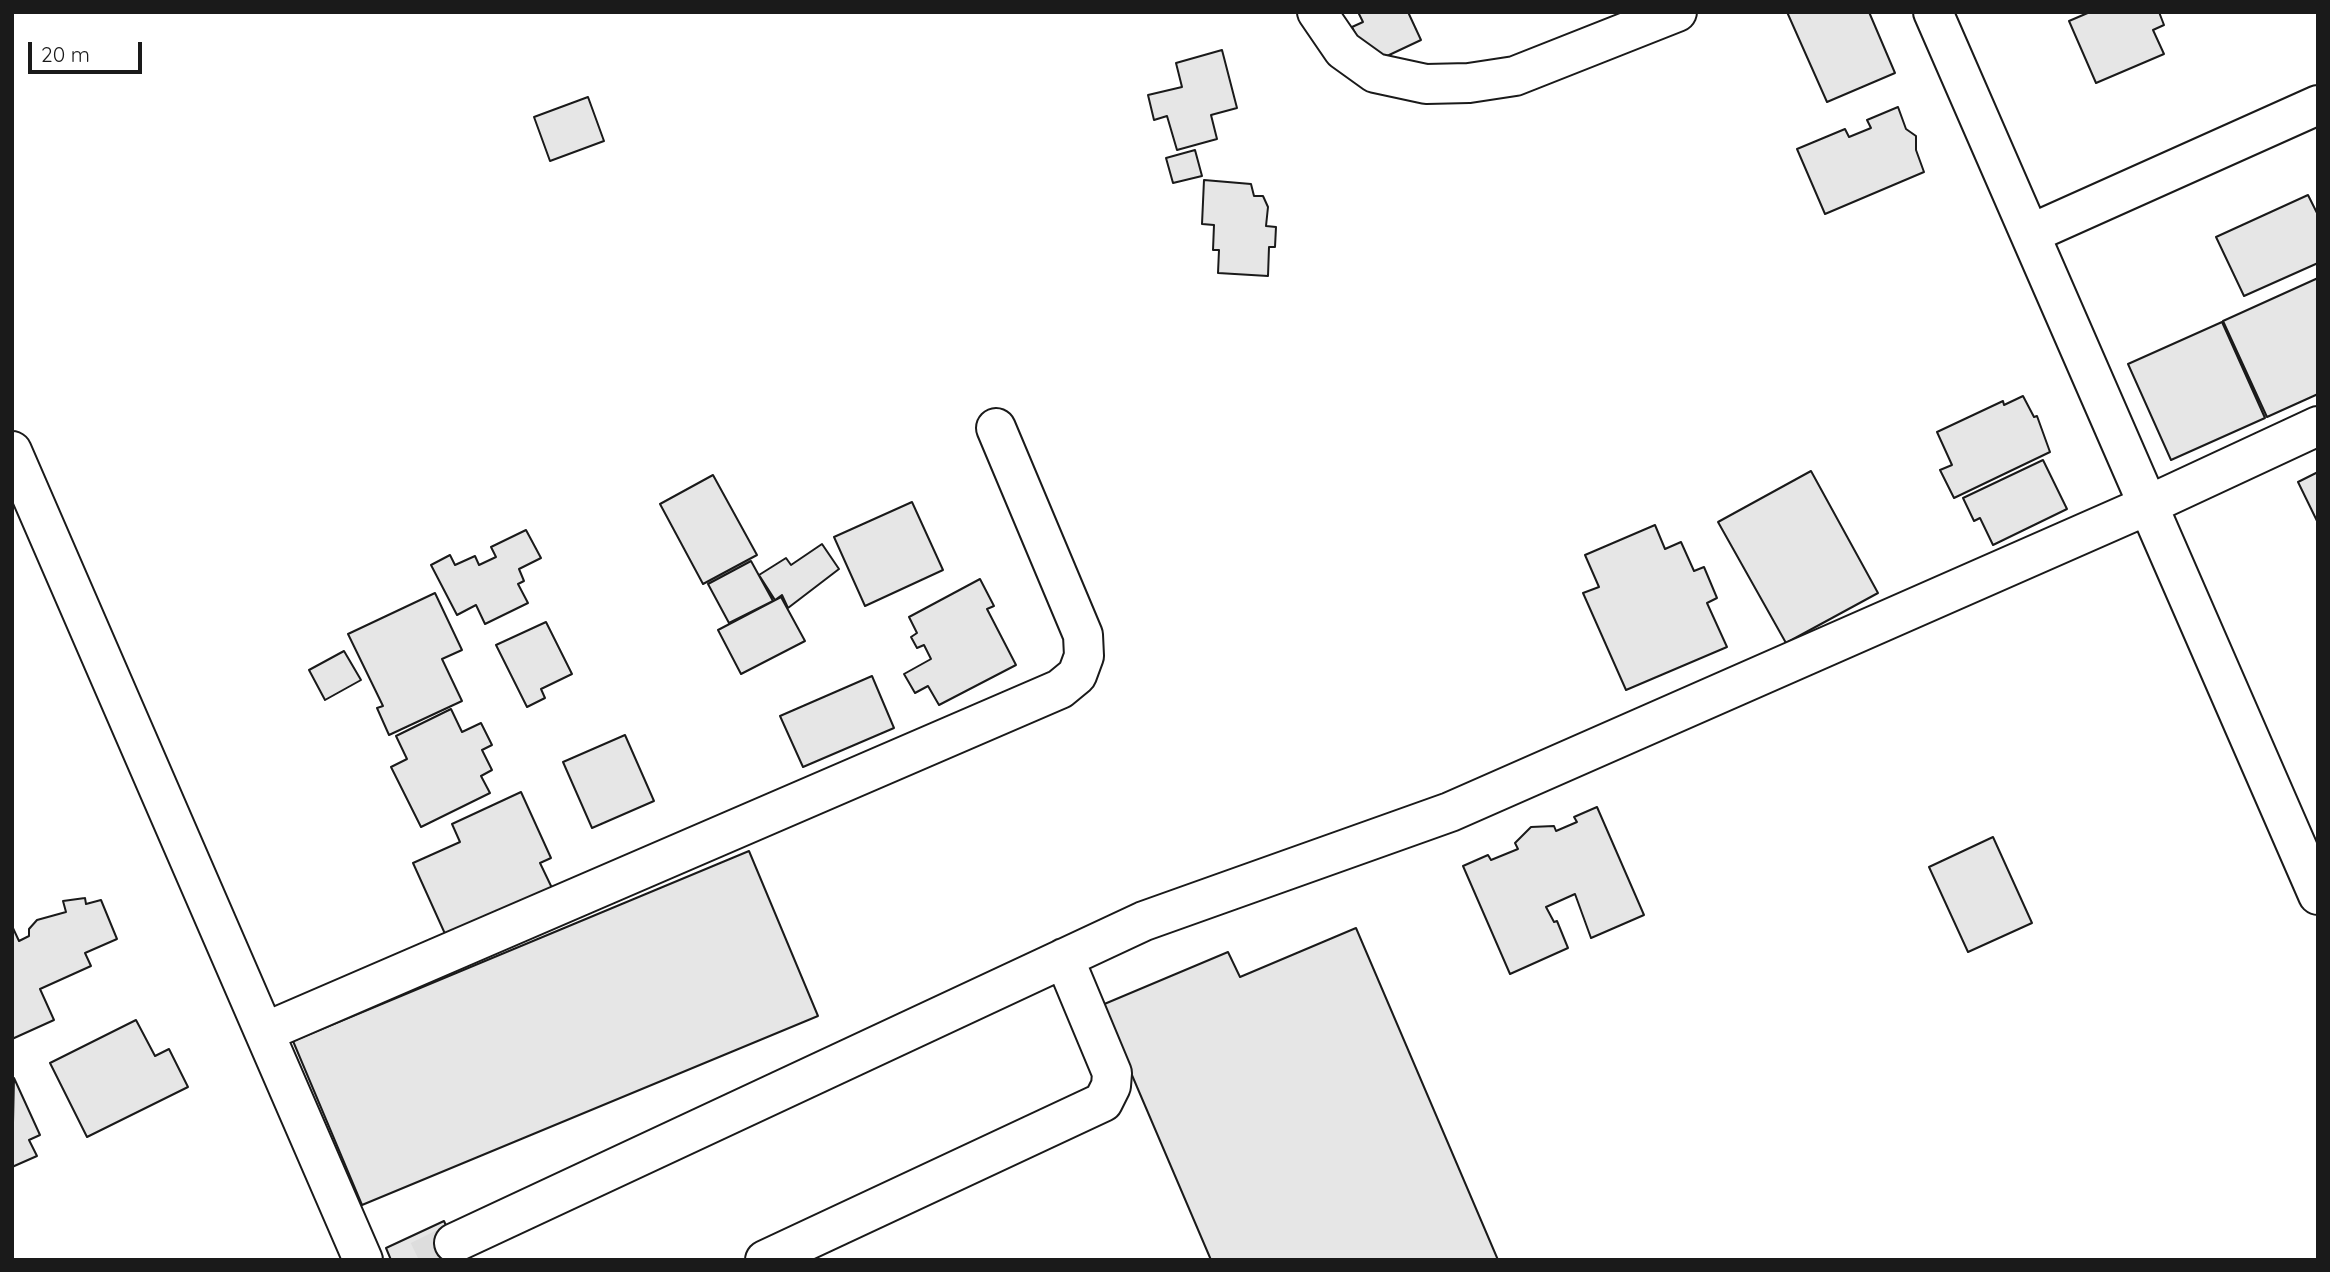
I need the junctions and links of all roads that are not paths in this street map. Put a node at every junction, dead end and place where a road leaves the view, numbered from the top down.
1 (1317, 12) edge
2 (1677, 12) edge
3 (1933, 12) edge
4 (2318, 105) edge
5 (2030, 234) junction
6 (2318, 426) edge
7 (996, 428) dead end
8 (12, 451) edge
9 (2146, 506) junction
10 (2318, 895) edge
11 (1064, 958) junction
12 (265, 1032) junction
13 (454, 1243) tunnel mouth
14 (363, 1260) edge
15 (765, 1260) edge

1 - 2 street
3 - 5 street
4 - 5 street
5 - 9 street
6 - 9 street
7 - 12 street
8 - 12 street
9 - 10 street
9 - 11 street
11 - 13 street
11 - 15 street
12 - 14 street

